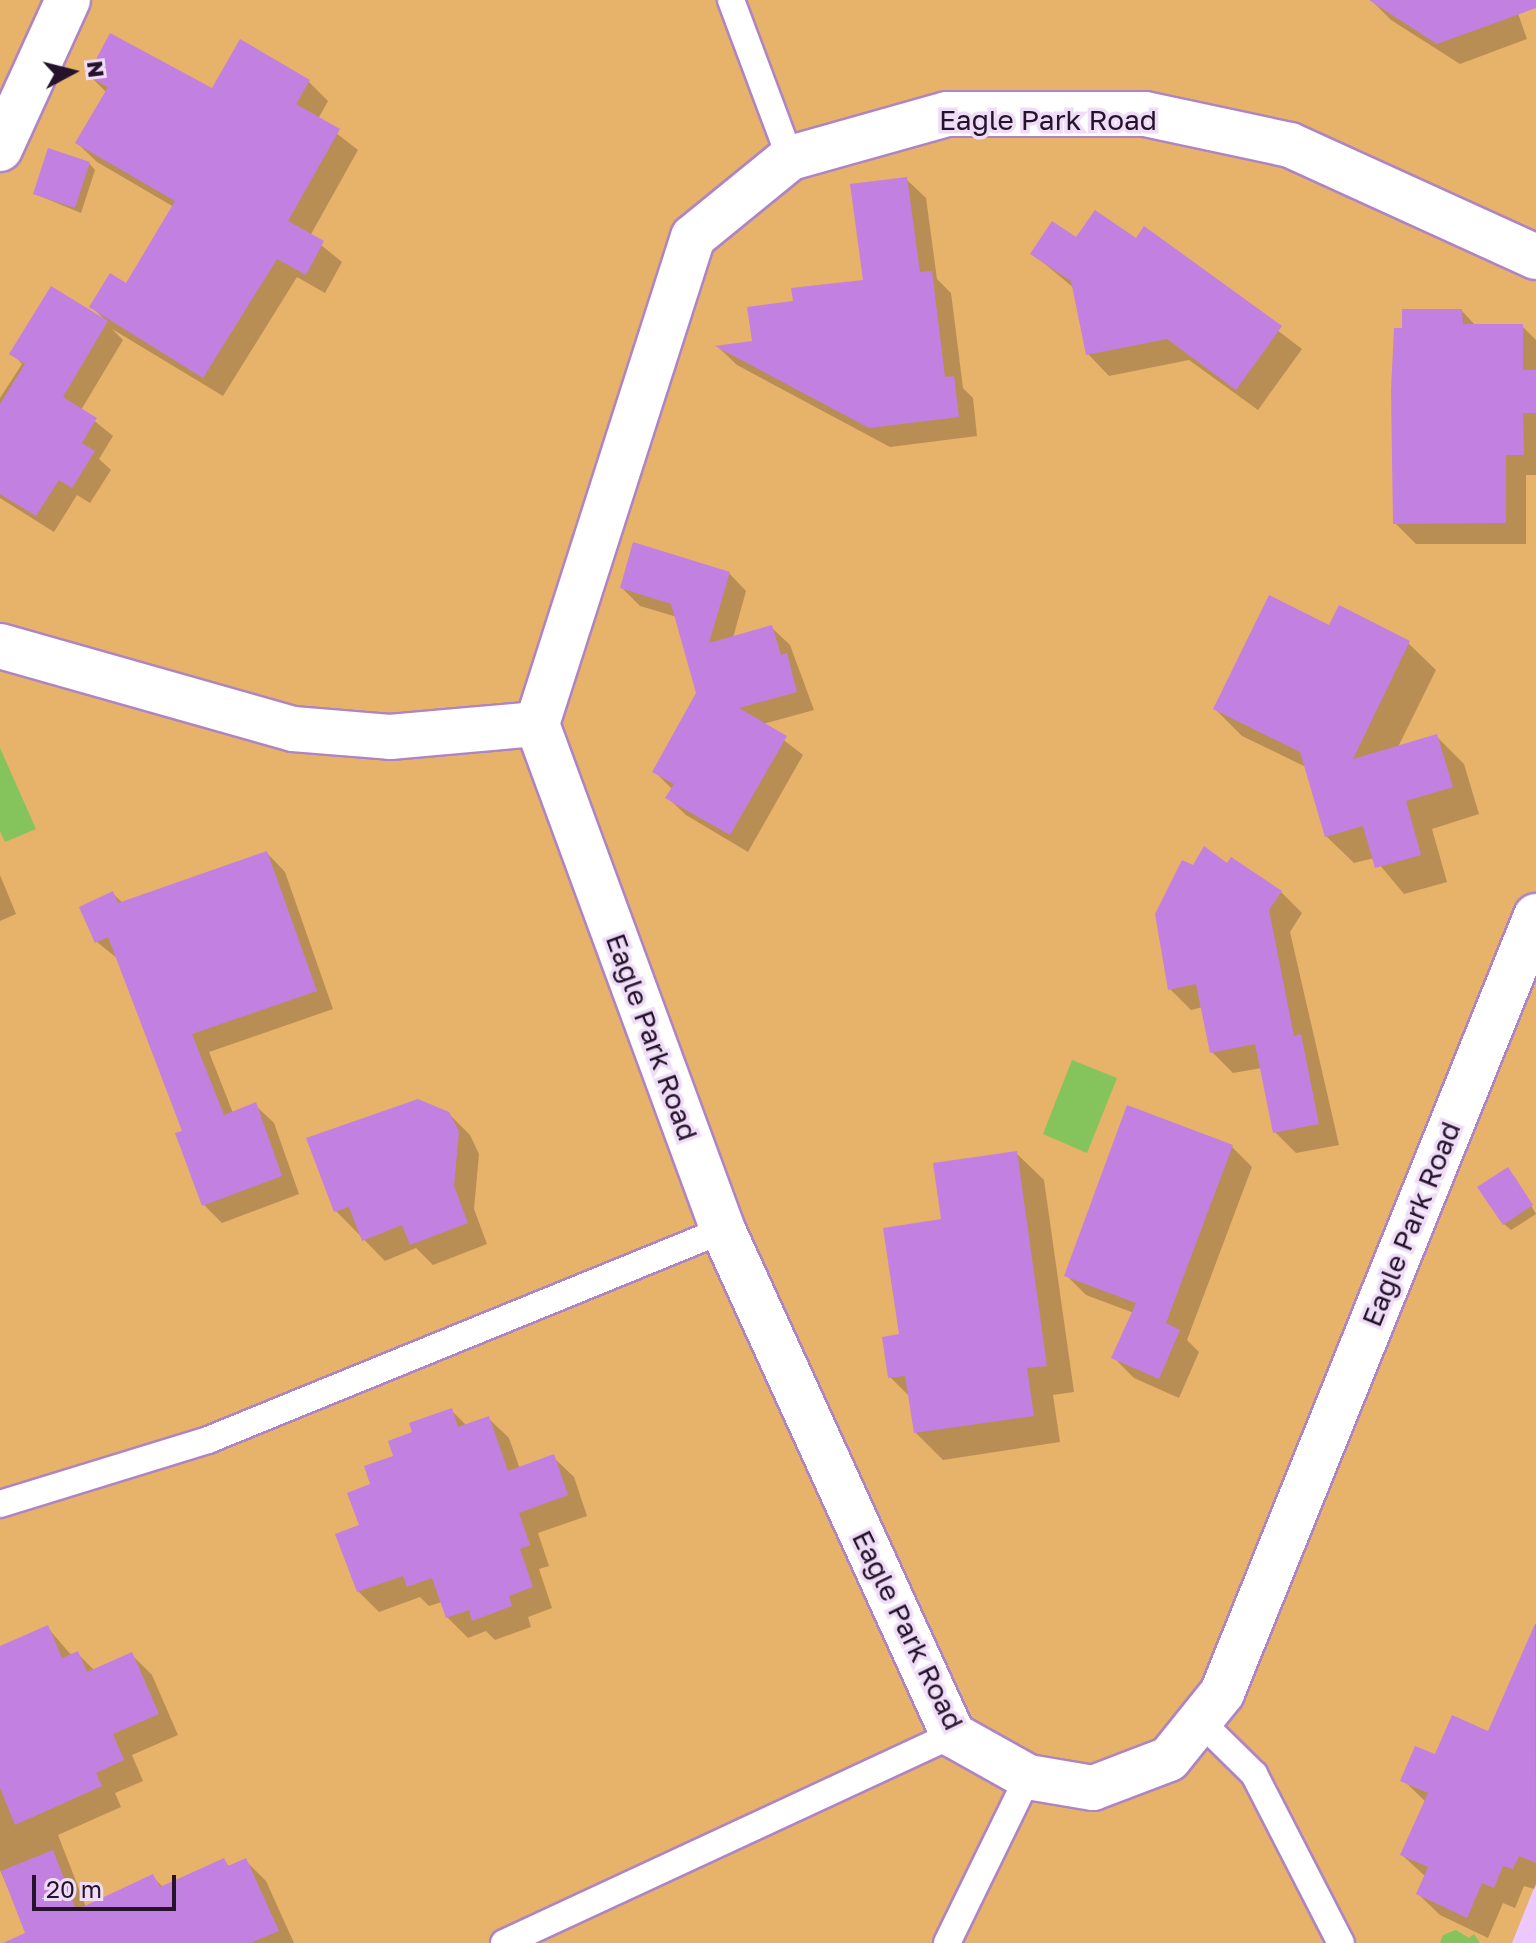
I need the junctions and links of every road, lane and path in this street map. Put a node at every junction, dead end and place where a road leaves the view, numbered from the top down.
1 (68, 0) edge
2 (731, 0) edge
3 (0, 149) edge
4 (790, 158) junction
5 (1536, 257) edge
6 (0, 646) edge
7 (537, 724) junction
8 (1536, 916) edge
9 (723, 1230) junction
10 (0, 1504) edge
11 (1200, 1721) junction
12 (953, 1735) junction
13 (1028, 1777) junction
14 (504, 1943) edge
15 (947, 1943) edge
16 (1341, 1943) edge

1 - 3 street
2 - 4 lane
4 - 5 street, Eagle Park Road
4 - 7 street, Eagle Park Road
6 - 7 street
7 - 9 street, Eagle Park Road
8 - 11 street, Eagle Park Road
9 - 10 lane
9 - 12 street, Eagle Park Road
11 - 13 street, Eagle Park Road
11 - 16 lane
12 - 13 street, Eagle Park Road
12 - 14 lane
13 - 15 lane

